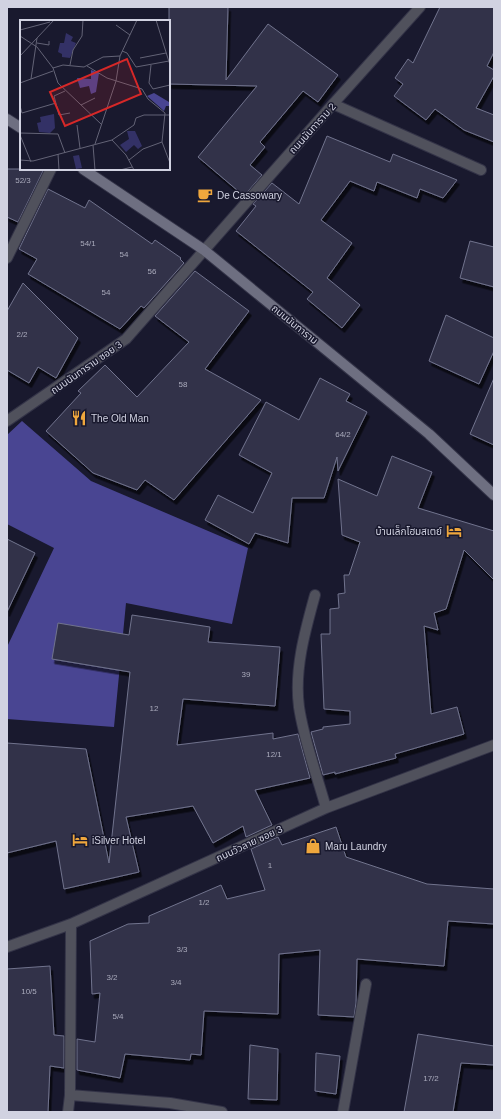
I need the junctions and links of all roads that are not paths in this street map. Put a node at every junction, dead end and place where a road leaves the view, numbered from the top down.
1 (420, 7) edge
2 (333, 104) junction
3 (7, 119) edge
4 (20, 127) edge
5 (51, 170) edge
6 (84, 170) edge
7 (481, 170) dead end
8 (204, 250) junction
9 (7, 258) edge
10 (7, 421) edge
11 (494, 495) edge
12 (315, 595) dead end
13 (494, 745) edge
14 (326, 808) junction
15 (71, 924) junction
16 (7, 947) edge
17 (366, 984) dead end
18 (70, 1095) junction
19 (170, 1107) edge
20 (68, 1112) edge
21 (222, 1112) edge
22 (343, 1112) edge

1 - 2 street, ถนนนันทาราม 2
2 - 7 street
2 - 8 street, ถนนนันทาราม 2
3 - 4 street
5 - 9 street
6 - 8 street, ถนนนันทาราม
8 - 10 street, ถนนนันทาราม ซอย 3
8 - 11 street, ถนนนันทาราม
12 - 14 street
13 - 14 street, ถนนวัวลาย ซอย 3
14 - 15 street, ถนนวัวลาย ซอย 3
15 - 16 street, ถนนวัวลาย ซอย 3
15 - 18 street
17 - 22 street
18 - 19 street
18 - 20 street
19 - 21 street

